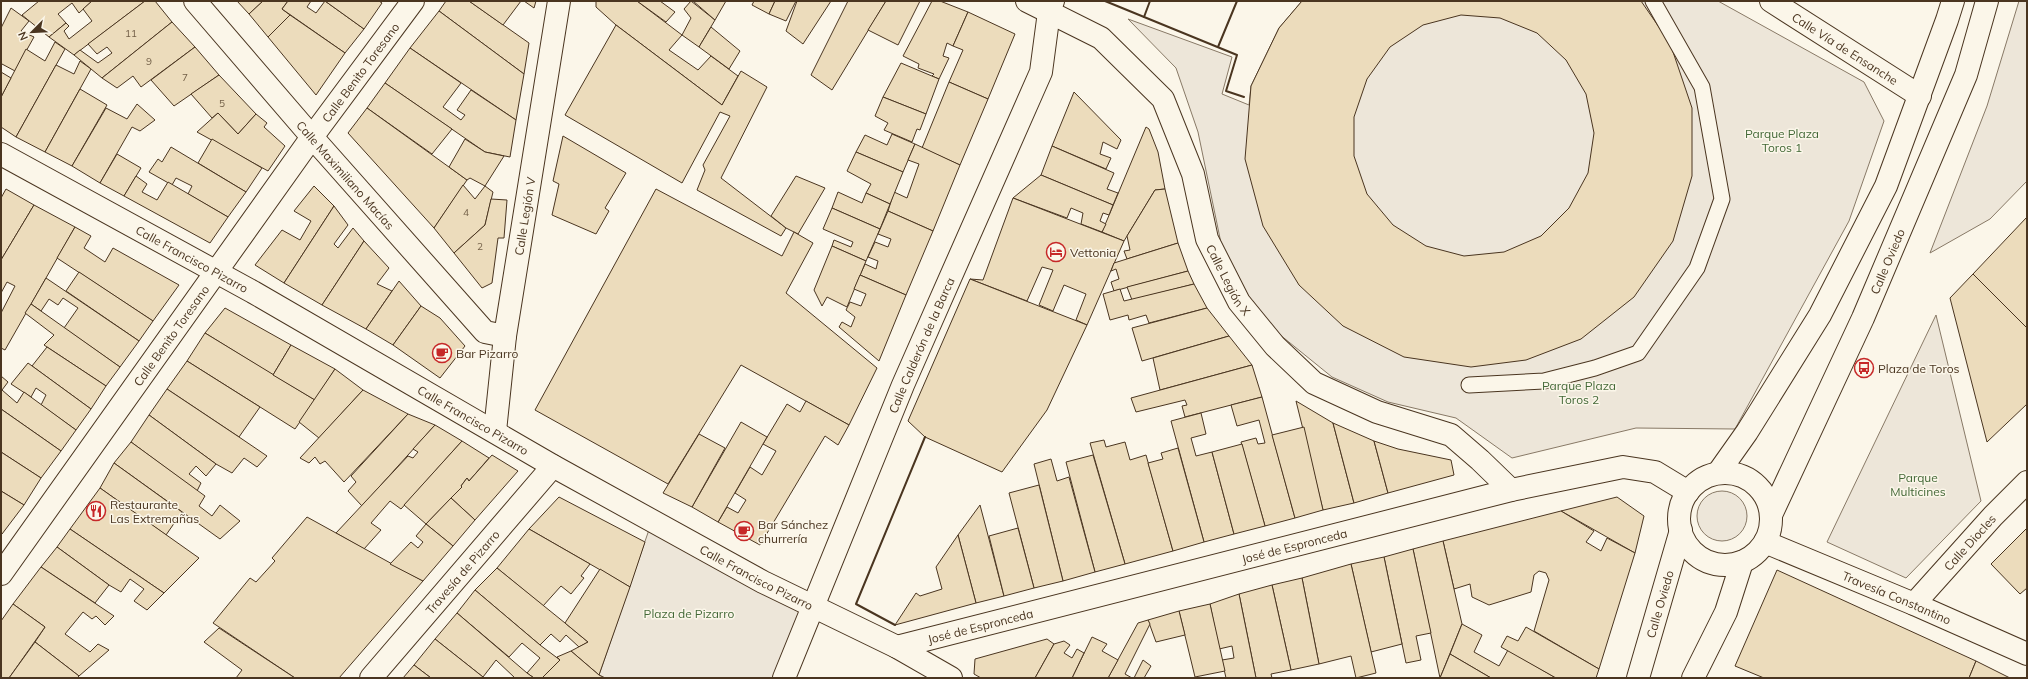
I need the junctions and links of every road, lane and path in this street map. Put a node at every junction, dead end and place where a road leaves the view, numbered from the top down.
1 (195, 1) edge
2 (413, 1) edge
3 (559, 1) edge
4 (1027, 1) edge
5 (1653, 1) edge
6 (1771, 1) edge
7 (1952, 1) edge
8 (1987, 1) edge
9 (1051, 6) edge
10 (1920, 96) junction
11 (312, 138) junction
12 (1, 154) edge
13 (216, 272) junction
14 (505, 336) junction
15 (1469, 385) dead end
16 (495, 431) junction
17 (553, 466) junction
18 (1718, 473) junction
19 (2027, 482) edge
20 (1511, 490) junction
21 (1688, 492) junction
22 (1771, 515) junction
23 (1680, 530) junction
24 (1765, 542) junction
25 (1742, 562) junction
26 (1, 574) edge
27 (1914, 604) junction
28 (813, 607) junction
29 (897, 647) junction
30 (2027, 654) edge
31 (371, 678) edge
32 (784, 678) edge
33 (951, 678) edge
34 (1638, 678) edge
35 (1693, 678) edge

1 - 11 street, Calle Maximiliano Macías
2 - 11 street, Calle Benito Toresano
3 - 14 street, Calle Legión V
4 - 9 street, Calle Legión X
5 - 15 lane
6 - 10 street, Calle Vía de Ensanche
7 - 10 street
8 - 22 street, Calle Oviedo
9 - 20 street, Calle Legión X
9 - 28 street, Calle Calderón de la Barca
10 - 18 street
11 - 13 street, Calle Benito Toresano
11 - 14 street, Calle Maximiliano Macías
12 - 13 street, Calle Francisco Pizarro
13 - 16 street, Calle Francisco Pizarro
13 - 26 street, Calle Benito Toresano
14 - 16 street, Calle Legión V
16 - 17 street, Calle Francisco Pizarro
17 - 28 street, Calle Francisco Pizarro
17 - 31 street, Travesía de Pizarro
18 - 21 street
18 - 22 street
19 - 27 street, Calle Diocles
20 - 21 street, José de Espronceda
20 - 29 street, José de Espronceda
21 - 23 street
22 - 24 street
23 - 25 street
23 - 34 street, Calle Oviedo
24 - 25 street
24 - 27 street, Travesía Constantino
25 - 35 street
27 - 30 street, Travesía Constantino
28 - 29 street, Calle Francisco Pizarro
28 - 32 street, Calle Calderón de la Barca
29 - 33 street, Calle Francisco Pizarro

